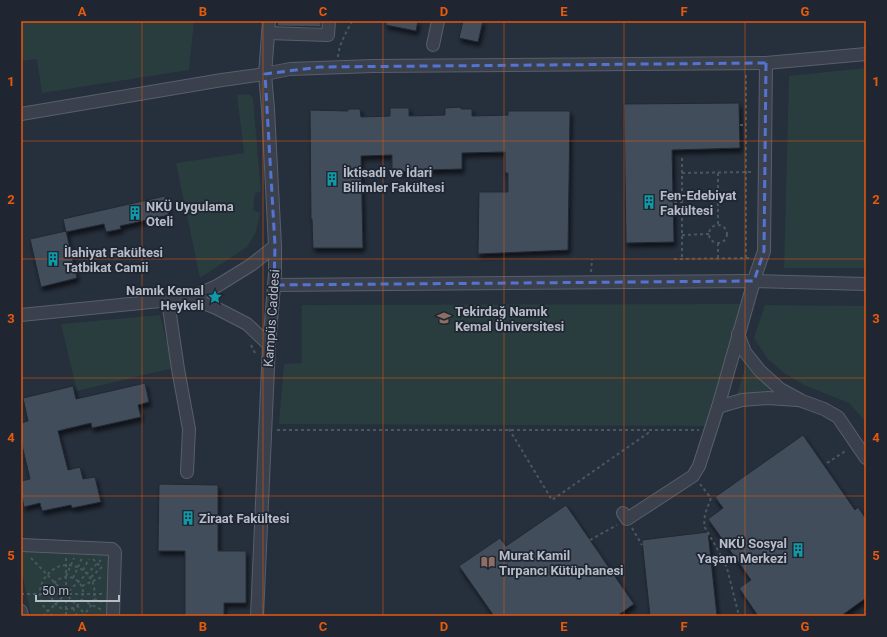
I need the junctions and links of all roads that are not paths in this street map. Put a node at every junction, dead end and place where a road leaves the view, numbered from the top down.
1 (329, 21) edge
2 (438, 21) edge
3 (269, 27) edge
4 (433, 45) dead end
5 (866, 54) edge
6 (766, 63) junction
7 (265, 74) junction
8 (24, 113) edge
9 (275, 246) junction
10 (754, 281) junction
11 (866, 284) edge
12 (274, 285) junction
13 (190, 298) junction
14 (168, 301) junction
15 (21, 315) edge
16 (738, 334) junction
17 (269, 344) junction
18 (802, 401) junction
19 (718, 407) junction
20 (866, 458) edge
21 (187, 472) dead end
22 (625, 516) road end
23 (21, 545) edge
24 (21, 611) edge
25 (22, 616) edge
26 (113, 616) edge
27 (257, 616) edge

1 - 3 street
2 - 4 street
3 - 7 street, Kampüs Caddesi
5 - 6 street
6 - 7 street
6 - 10 street
7 - 8 street
7 - 9 street, Kampüs Caddesi
9 - 12 street, Kampüs Caddesi
9 - 13 street
10 - 11 street
10 - 12 street
10 - 16 street
12 - 17 street, Kampüs Caddesi
13 - 14 street
13 - 17 street
14 - 15 street
14 - 21 street
16 - 18 street
16 - 19 street
17 - 27 street, Kampüs Caddesi
18 - 19 street
18 - 20 street
19 - 22 street
23 - 26 street
24 - 25 street

